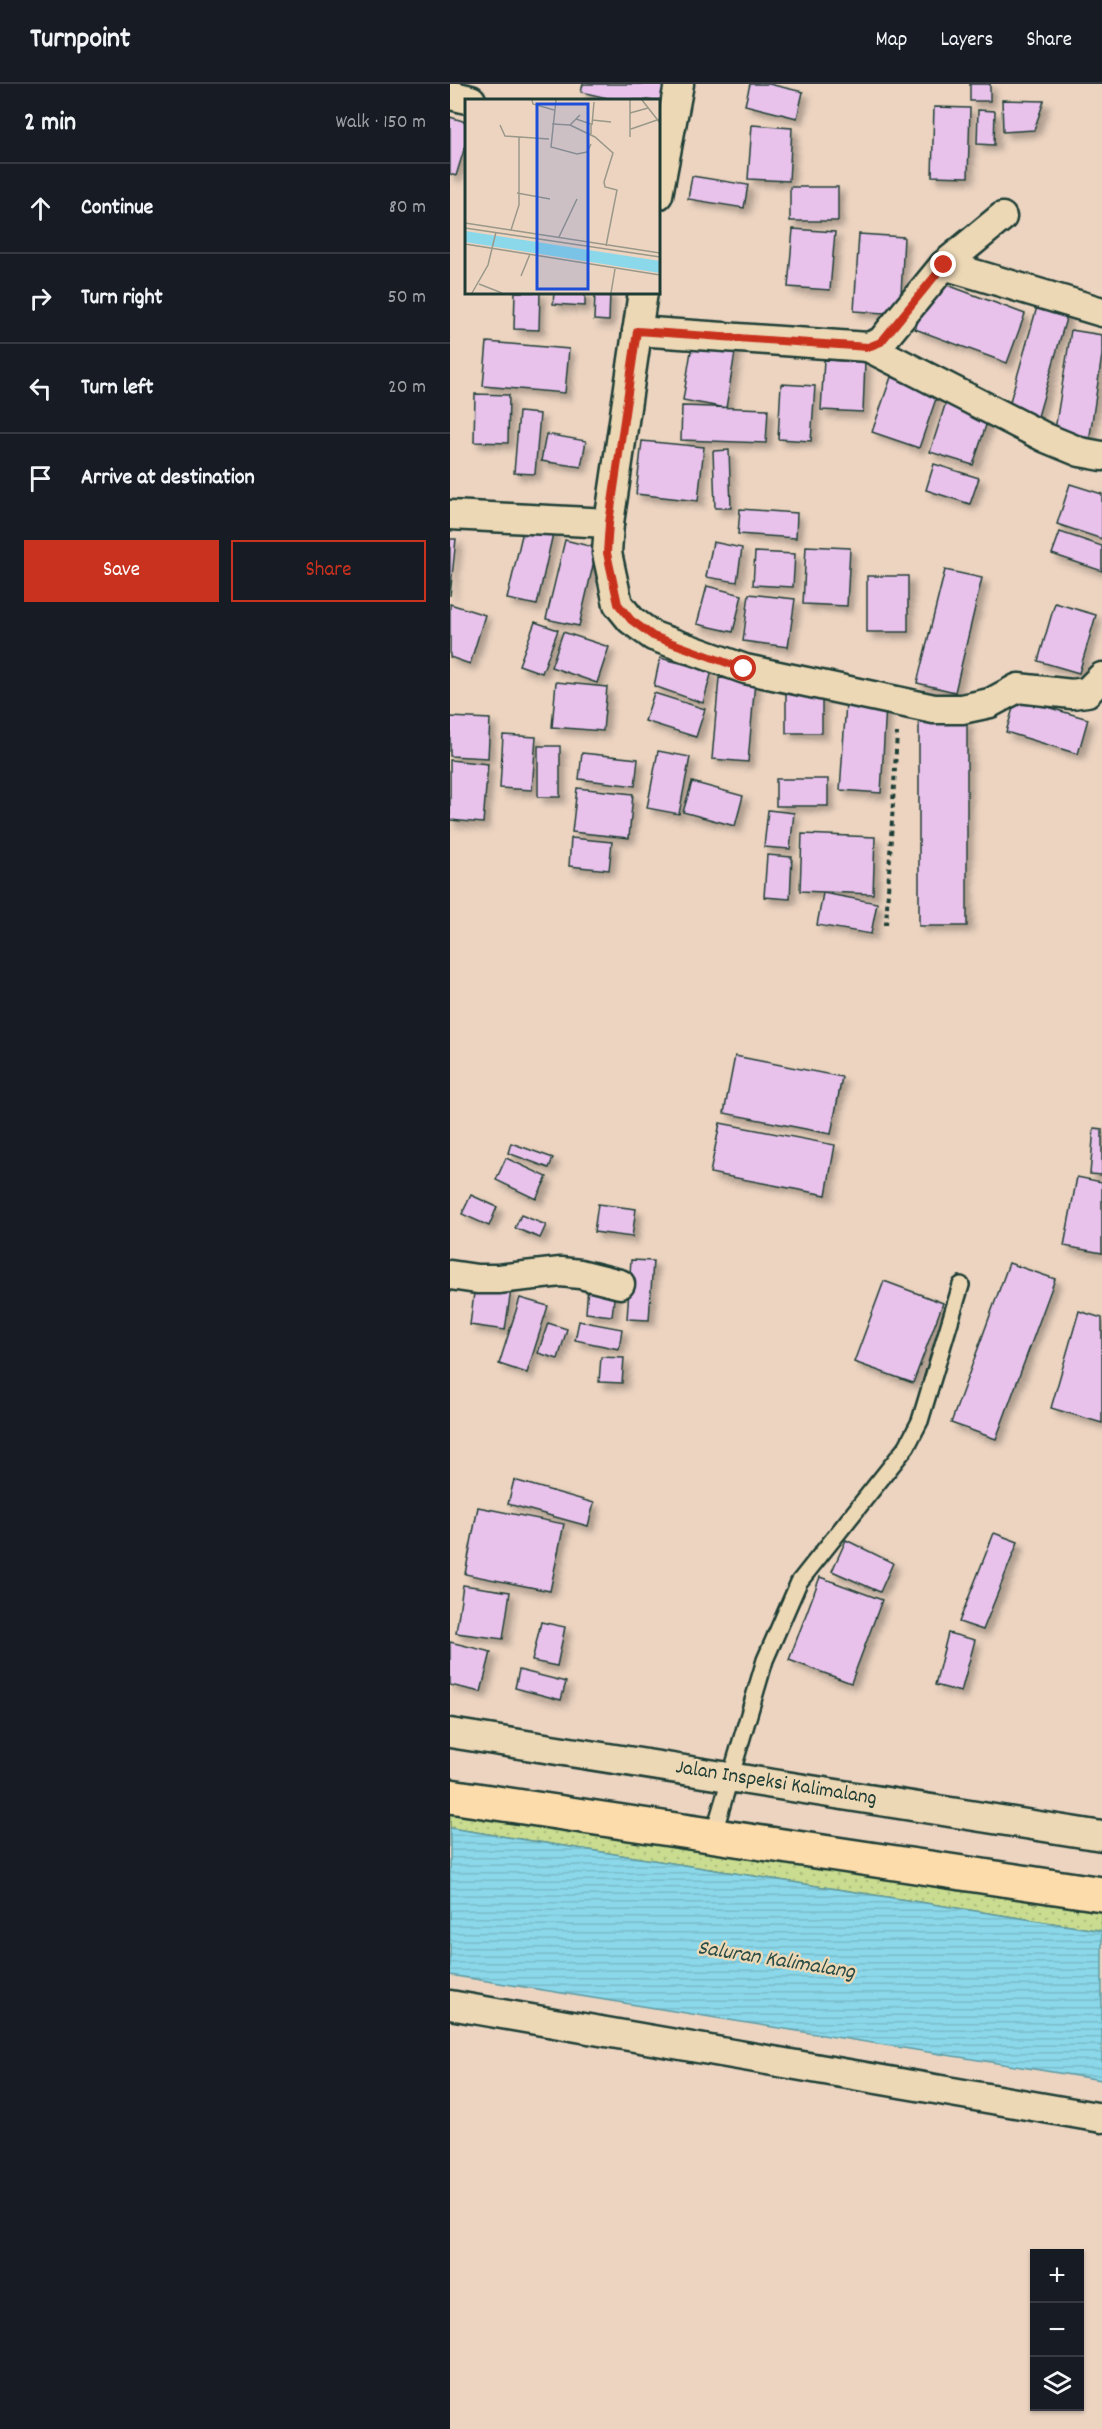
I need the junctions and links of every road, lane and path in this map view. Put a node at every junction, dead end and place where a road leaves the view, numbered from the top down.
1 (679, 84) edge
2 (450, 95) edge
3 (467, 99) edge
4 (662, 154) edge
5 (660, 174) edge
6 (1002, 217) dead end
7 (944, 265) junction
8 (643, 294) edge
9 (1102, 312) edge
10 (637, 331) junction
11 (868, 347) junction
12 (1102, 456) edge
13 (450, 515) edge
14 (609, 523) junction
15 (1102, 677) edge
16 (898, 702) junction
17 (886, 925) dead end
18 (450, 1275) edge
19 (620, 1284) dead end
20 (960, 1285) dead end
21 (450, 1733) edge
22 (729, 1777) junction
23 (450, 1796) edge
24 (713, 1836) junction
25 (1102, 1836) edge
26 (1102, 1894) edge
27 (450, 2005) edge
28 (1102, 2118) edge

1 - 4 street
2 - 3 street
4 - 5 street
6 - 7 street
7 - 9 street
7 - 11 street
8 - 10 street
10 - 11 street
10 - 14 street
11 - 12 street
13 - 14 street
14 - 16 street
15 - 16 street
16 - 17 path
18 - 19 street
20 - 22 lane
21 - 22 street, Jalan Inspeksi Kalimalang
22 - 24 lane
22 - 25 street, Jalan Inspeksi Kalimalang
23 - 24 main road
24 - 26 main road
27 - 28 street

